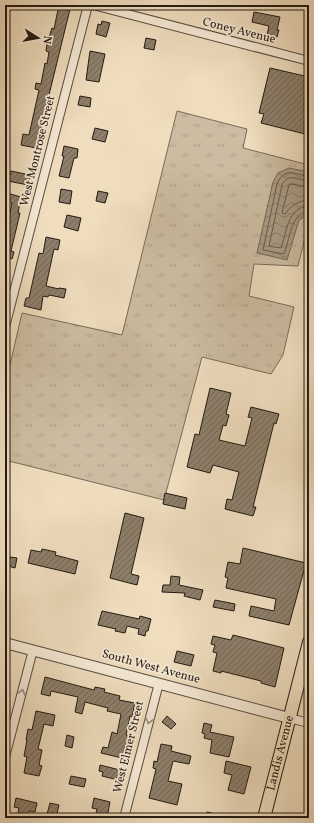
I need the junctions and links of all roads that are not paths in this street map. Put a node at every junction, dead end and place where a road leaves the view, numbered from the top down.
1 (88, 5) edge
2 (93, 5) edge
3 (309, 61) edge
4 (5, 327) edge
5 (309, 642) edge
6 (5, 643) edge
7 (33, 650) junction
8 (158, 683) junction
9 (289, 718) junction
10 (309, 723) edge
11 (5, 757) edge
12 (124, 818) edge
13 (264, 818) edge

1 - 4 street, West Montrose Street
2 - 3 street, Coney Avenue
5 - 9 main road, Landis Avenue
6 - 7 street, South West Avenue
7 - 8 street, South West Avenue
11 -> 7 street
8 - 9 street, South West Avenue
8 -> 12 street, West Elmer Street
9 - 10 street
9 - 13 main road, Landis Avenue

